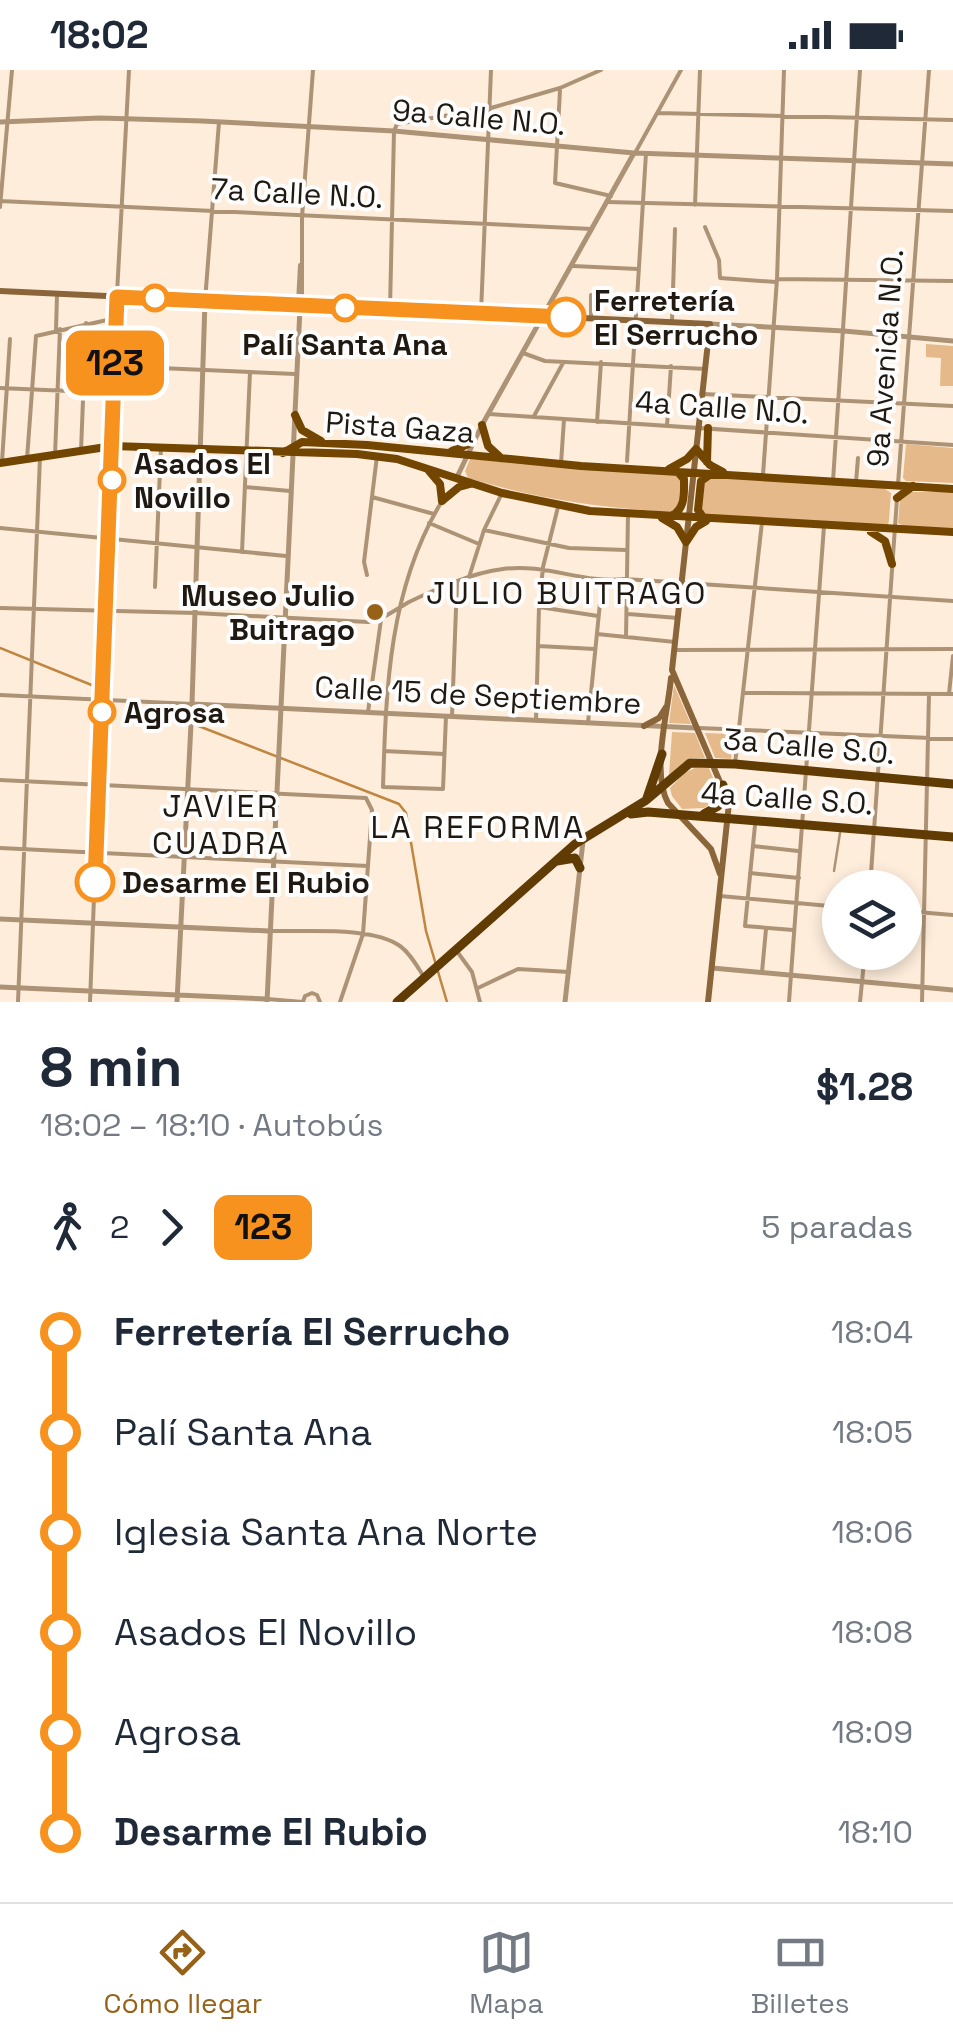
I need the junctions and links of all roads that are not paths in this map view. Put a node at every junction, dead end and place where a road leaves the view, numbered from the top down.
1 (12, 70) edge
2 (129, 70) edge
3 (313, 70) edge
4 (491, 70) edge
5 (602, 70) edge
6 (681, 70) edge
7 (700, 70) edge
8 (784, 70) edge
9 (860, 70) edge
10 (929, 70) edge
11 (560, 88) junction
12 (0, 108) edge
13 (9, 108) junction
14 (491, 108) junction
15 (658, 112) junction
16 (697, 114) junction
17 (782, 116) junction
18 (857, 118) junction
19 (125, 119) junction
20 (926, 119) junction
21 (953, 120) edge
22 (0, 122) edge
23 (8, 122) junction
24 (218, 122) junction
25 (308, 126) junction
26 (394, 131) junction
27 (489, 141) junction
28 (558, 147) junction
29 (634, 153) junction
30 (646, 153) junction
31 (696, 155) junction
32 (780, 158) junction
33 (854, 160) junction
34 (922, 163) junction
35 (953, 164) edge
36 (609, 199) junction
37 (0, 203) edge
38 (642, 204) junction
39 (695, 205) junction
40 (778, 206) junction
41 (121, 207) junction
42 (850, 209) junction
43 (919, 210) junction
44 (953, 210) edge
45 (213, 211) junction
46 (302, 217) junction
47 (391, 221) junction
48 (484, 224) junction
49 (705, 228) dead end
50 (592, 229) junction
51 (676, 229) dead end
52 (572, 266) junction
53 (638, 269) junction
54 (777, 280) junction
55 (846, 280) junction
56 (914, 281) junction
57 (953, 281) edge
58 (0, 291) edge
59 (57, 294) junction
60 (591, 295) dead end
61 (117, 297) junction
62 (205, 301) junction
63 (300, 305) junction
64 (390, 310) junction
65 (480, 313) junction
66 (544, 316) junction
67 (116, 318) junction
68 (590, 318) junction
69 (636, 320) junction
70 (672, 321) junction
71 (86, 322) junction
72 (710, 324) junction
73 (774, 328) junction
74 (58, 330) junction
75 (844, 331) junction
76 (911, 336) junction
77 (10, 339) dead end
78 (953, 341) edge
79 (523, 353) junction
80 (600, 362) junction
81 (563, 363) junction
82 (631, 364) junction
83 (115, 366) junction
84 (671, 366) junction
85 (707, 368) junction
86 (203, 370) junction
87 (250, 372) junction
88 (297, 374) junction
89 (3, 388) edge
90 (32, 390) junction
91 (57, 390) junction
92 (84, 391) junction
93 (114, 393) junction
94 (704, 394) junction
95 (769, 397) junction
96 (839, 400) junction
97 (905, 404) junction
98 (953, 406) edge
99 (488, 414) junction
100 (296, 415) junction
101 (534, 417) junction
102 (564, 420) junction
103 (597, 422) junction
104 (628, 424) junction
105 (482, 425) junction
106 (667, 426) junction
107 (704, 428) junction
108 (766, 432) junction
109 (836, 437) junction
110 (902, 441) junction
111 (326, 442) junction
112 (473, 442) junction
113 (953, 445) edge
114 (113, 446) junction
115 (160, 447) junction
116 (200, 448) junction
117 (696, 449) junction
118 (81, 451) junction
119 (246, 451) junction
120 (290, 451) junction
121 (448, 452) junction
122 (55, 454) junction
123 (468, 454) junction
124 (378, 456) junction
125 (40, 457) junction
126 (28, 458) junction
127 (501, 458) junction
128 (858, 458) dead end
129 (1, 462) edge
130 (628, 462) dead end
131 (707, 462) junction
132 (561, 464) junction
133 (421, 466) junction
134 (666, 470) junction
135 (677, 471) junction
136 (694, 472) junction
137 (716, 473) junction
138 (728, 474) junction
139 (763, 476) junction
140 (457, 477) junction
141 (833, 481) junction
142 (856, 482) junction
143 (480, 485) junction
144 (898, 485) junction
145 (913, 486) junction
146 (245, 488) junction
147 (953, 488) edge
148 (291, 490) junction
149 (502, 492) junction
150 (372, 497) junction
151 (897, 498) junction
152 (442, 502) junction
153 (559, 506) junction
154 (434, 514) junction
155 (628, 514) junction
156 (654, 516) junction
157 (670, 517) junction
158 (689, 518) junction
159 (712, 519) junction
160 (762, 522) junction
161 (429, 524) junction
162 (824, 526) junction
163 (0, 528) edge
164 (862, 528) junction
165 (484, 530) junction
166 (894, 530) junction
167 (36, 531) junction
168 (953, 532) edge
169 (109, 538) junction
170 (686, 542) junction
171 (156, 543) junction
172 (478, 544) junction
173 (549, 544) junction
174 (196, 547) junction
175 (626, 550) junction
176 (242, 552) junction
177 (286, 556) junction
178 (892, 564) junction
179 (543, 568) junction
180 (367, 575) dead end
181 (470, 577) junction
182 (625, 579) junction
183 (457, 582) junction
184 (602, 582) junction
185 (682, 584) junction
186 (155, 587) dead end
187 (754, 589) junction
188 (820, 594) junction
189 (890, 597) junction
190 (953, 601) edge
191 (539, 607) junction
192 (0, 608) edge
193 (398, 608) junction
194 (32, 609) junction
195 (106, 610) junction
196 (195, 613) junction
197 (628, 614) junction
198 (284, 616) junction
199 (599, 616) junction
200 (678, 618) junction
201 (380, 620) junction
202 (597, 634) junction
203 (626, 637) junction
204 (538, 646) junction
205 (675, 646) junction
206 (595, 649) junction
207 (816, 649) junction
208 (886, 649) junction
209 (748, 650) junction
210 (953, 652) edge
211 (672, 670) junction
212 (743, 693) junction
213 (813, 694) junction
214 (883, 694) junction
215 (929, 694) junction
216 (951, 694) edge
217 (0, 695) edge
218 (30, 696) junction
219 (103, 700) junction
220 (668, 701) junction
221 (192, 704) junction
222 (281, 708) junction
223 (368, 712) junction
224 (385, 713) junction
225 (449, 716) junction
226 (536, 720) junction
227 (588, 722) junction
228 (644, 726) junction
229 (665, 726) junction
230 (699, 728) junction
231 (739, 730) junction
232 (810, 733) junction
233 (880, 736) junction
234 (928, 738) junction
235 (953, 739) edge
236 (384, 752) junction
237 (445, 754) junction
238 (662, 754) junction
239 (714, 762) junction
240 (735, 764) junction
241 (807, 772) junction
242 (878, 779) junction
243 (0, 780) edge
244 (26, 782) junction
245 (926, 782) junction
246 (953, 784) edge
247 (100, 786) junction
248 (723, 786) junction
249 (662, 787) junction
250 (187, 790) junction
251 (277, 794) junction
252 (646, 801) junction
253 (678, 815) junction
254 (697, 816) junction
255 (619, 818) junction
256 (728, 818) junction
257 (756, 820) junction
258 (802, 824) junction
259 (841, 826) junction
260 (874, 830) junction
261 (925, 835) junction
262 (583, 838) junction
263 (953, 838) edge
264 (753, 846) junction
265 (0, 848) edge
266 (23, 849) junction
267 (800, 851) junction
268 (96, 853) junction
269 (184, 857) junction
270 (274, 862) junction
271 (555, 862) junction
272 (368, 866) junction
273 (580, 868) junction
274 (834, 870) dead end
275 (871, 870) edge
276 (750, 873) junction
277 (798, 878) junction
278 (720, 886) junction
279 (719, 896) junction
280 (748, 898) junction
281 (797, 904) junction
282 (822, 905) edge
283 (924, 912) junction
284 (953, 914) edge
285 (0, 918) edge
286 (22, 920) junction
287 (94, 921) junction
288 (181, 926) junction
289 (766, 928) junction
290 (794, 930) junction
291 (269, 931) junction
292 (362, 934) junction
293 (456, 950) junction
294 (712, 968) junction
295 (863, 970) edge
296 (569, 972) junction
297 (762, 972) junction
298 (790, 975) junction
299 (424, 977) junction
300 (862, 982) junction
301 (0, 986) edge
302 (18, 987) junction
303 (922, 987) junction
304 (478, 988) junction
305 (90, 990) junction
306 (953, 990) edge
307 (177, 998) edge
308 (267, 1000) edge
309 (18, 1002) edge
310 (90, 1002) edge
311 (303, 1002) edge
312 (320, 1002) edge
313 (340, 1002) edge
314 (397, 1002) edge
315 (480, 1002) edge
316 (565, 1002) edge
317 (708, 1002) edge
318 (789, 1002) edge
319 (860, 1002) edge
320 (922, 1002) edge

1 - 13 street
2 - 19 street
3 - 25 street
4 - 14 street
5 - 11 street
6 - 15 street
7 - 16 street
8 - 17 street
9 - 18 street
10 - 20 street, 9a Avenida N.O.
11 - 14 street
11 - 28 street
12 - 13 street
13 - 23 street
14 - 26 street
14 - 27 street
15 - 16 street
15 - 29 street
16 - 17 street
16 - 31 street
17 - 18 street
17 - 32 street
18 - 20 street
18 - 33 street
19 - 23 street, 9a Calle N.O.
19 - 24 street, 9a Calle N.O.
19 - 41 street
20 - 21 street
20 - 34 street, 9a Avenida N.O.
22 - 23 street, 9a Calle N.O.
23 - 37 street
24 - 25 street, 9a Calle N.O.
24 - 45 street
25 - 26 street, 9a Calle N.O.
25 - 46 street
26 - 27 street, 9a Calle N.O.
26 - 47 street
27 - 28 street, 9a Calle N.O.
27 - 48 street
28 - 29 street, 9a Calle N.O.
28 - 36 street
29 - 30 street, 9a Calle N.O.
29 - 36 street
30 - 31 street, 9a Calle N.O.
30 - 38 street
31 - 32 street, 9a Calle N.O.
31 - 39 street
32 - 33 street, 9a Calle N.O.
32 - 40 street
33 - 34 street, 9a Calle N.O.
33 - 42 street
34 - 35 street, 9a Calle N.O.
34 - 43 street, 9a Avenida N.O.
36 - 38 street
36 - 50 street
37 - 41 street, 7a Calle N.O.
38 - 39 street
38 - 53 street
39 - 40 street
40 - 42 street
40 - 54 street
41 - 45 street, 7a Calle N.O.
41 - 61 street
42 - 43 street
42 - 55 street
43 - 44 street
43 - 56 street, 9a Avenida N.O.
45 - 46 street, 7a Calle N.O.
45 - 62 street
46 - 47 street, 7a Calle N.O.
46 - 63 street
47 - 48 street, 7a Calle N.O.
47 - 64 street
48 - 50 street, 7a Calle N.O.
48 - 65 street
49 - 54 street
50 - 52 street
51 - 70 street
52 - 53 street
52 - 66 street
53 - 69 street
54 - 55 street
54 - 73 street
55 - 56 street
55 - 75 street
56 - 57 street
56 - 76 street, 9a Avenida N.O.
58 - 59 main road
59 - 61 main road
59 - 74 street
60 - 68 street
61 - 62 main road
61 - 67 street
62 - 63 main road
62 - 86 street
63 - 64 main road
63 - 88 street
64 - 65 main road
65 - 66 main road
66 - 68 main road
66 - 79 street
67 - 71 street
67 - 83 street
68 - 69 main road
69 - 70 main road
69 - 82 street
70 - 72 main road
71 - 74 street
71 - 92 street
72 - 73 street
72 - 85 main road
73 - 75 street
73 - 95 street
74 - 90 street
74 - 91 street
75 - 76 street
75 - 96 street
76 - 78 street
76 - 97 street, 9a Avenida N.O.
77 - 89 street
79 - 81 street
79 - 99 street
80 - 81 street
80 - 82 street
80 - 103 street
81 - 101 street
82 - 84 street
82 - 104 street
83 - 86 street
83 - 93 street
84 - 85 street
84 - 106 street
85 - 94 main road
86 - 87 street
86 - 116 street
87 - 88 street
87 - 119 street
88 - 100 street
89 - 90 street
89 - 129 street
90 - 91 street
90 - 126 street
91 - 92 street
91 - 122 street
92 - 93 street
92 - 118 street
93 - 114 street
94 - 95 street
94 - 107 main road
95 - 96 street
95 - 108 street
96 - 97 street
96 - 109 street
97 - 98 street
97 - 110 street, 9a Avenida N.O.
99 - 101 street, 4a Calle N.O.
99 - 105 street
100 - 111 main road
100 - 120 street
101 - 102 street, 4a Calle N.O.
102 - 103 street, 4a Calle N.O.
102 - 132 street
103 - 104 street, 4a Calle N.O.
104 - 106 street, 4a Calle N.O.
104 - 130 street
105 - 112 street
105 - 127 main road
106 - 107 street, 4a Calle N.O.
107 - 108 street, 4a Calle N.O.
107 - 117 main road
107 - 131 main road
108 - 109 street, 4a Calle N.O.
108 - 139 street
109 - 110 street, 4a Calle N.O.
109 - 141 street
110 - 113 street, 4a Calle N.O.
110 - 144 street, 9a Avenida N.O.
111 - 120 main road, Pista Gaza
111 - 121 main road, Pista Gaza
112 - 121 main road
112 - 123 street
114 - 115 main road
114 - 118 main road
114 - 169 street
115 - 116 main road
115 - 171 street
116 - 119 main road
116 - 174 street
117 - 131 main road
117 - 134 main road
117 - 136 main road
118 - 122 main road
119 - 120 main road
119 - 146 street
120 - 124 main road, Pista Gaza
120 - 148 street
121 - 123 main road, Pista Gaza
122 - 125 main road
123 - 127 main road, Pista Gaza
123 - 140 street
124 - 133 main road, Pista Gaza
124 - 150 street
125 - 126 main road
125 - 167 street
126 - 129 main road
127 - 132 main road, Pista Gaza
128 - 142 street
131 - 138 main road
132 - 134 main road, Pista Gaza
133 - 140 main road, Pista Gaza
133 - 152 main road
134 - 135 main road, Pista Gaza
135 - 136 main road, Pista Gaza
135 - 157 main road
136 - 137 main road, Pista Gaza
136 - 158 main road
137 - 138 main road, Pista Gaza
137 - 159 main road
138 - 139 main road, Pista Gaza
139 - 141 main road, Pista Gaza
140 - 143 main road, Pista Gaza
140 - 152 street
141 - 142 main road, Pista Gaza
142 - 144 main road, Pista Gaza
143 - 149 main road, Pista Gaza
143 - 152 main road
144 - 145 main road, Pista Gaza
144 - 151 street, 9a Avenida N.O.
145 - 147 main road, Pista Gaza
145 - 151 main road
146 - 148 street
146 - 176 street
148 - 177 street
149 - 153 main road, Pista Gaza
149 - 165 street
150 - 154 street
150 - 180 street
151 - 166 street, 9a Avenida N.O.
152 - 154 street
153 - 155 main road, Pista Gaza
153 - 173 street
154 - 161 street
155 - 156 main road, Pista Gaza
155 - 175 street
156 - 157 main road, Pista Gaza
156 - 170 main road
157 - 158 main road, Pista Gaza
158 - 159 main road, Pista Gaza
158 - 170 main road
159 - 160 main road, Pista Gaza
159 - 170 main road
160 - 162 main road, Pista Gaza
160 - 187 street
161 - 172 street
161 - 193 street
162 - 164 main road, Pista Gaza
162 - 188 street
163 - 167 street
164 - 166 main road, Pista Gaza
164 - 178 main road
165 - 172 street
165 - 173 street
166 - 168 main road, Pista Gaza
166 - 178 street, 9a Avenida N.O.
167 - 169 street
167 - 194 street
169 - 171 street
169 - 195 street
170 - 185 main road
171 - 174 street
171 - 186 street
172 - 181 street
173 - 175 street
173 - 179 street
174 - 176 street
174 - 196 street
175 - 182 street
176 - 177 street
177 - 198 street
178 - 189 street, 9a Avenida N.O.
179 - 181 street
179 - 184 street
179 - 191 street
181 - 183 street
182 - 184 street
182 - 185 street
182 - 197 street
183 - 193 street
183 - 225 street
184 - 199 street
185 - 187 street
185 - 200 main road
187 - 188 street
187 - 209 street
188 - 189 street
188 - 207 street
189 - 190 street
189 - 208 street, 9a Avenida N.O.
191 - 199 street
191 - 204 street
192 - 194 street
193 - 201 street
193 - 224 street
194 - 195 street
194 - 218 street
195 - 196 street
195 - 219 street
196 - 198 street
196 - 221 street
197 - 200 street
197 - 203 street
198 - 201 street
198 - 222 street
199 - 202 street
200 - 205 main road
201 - 223 street
202 - 203 street
202 - 206 street
203 - 205 street
204 - 206 street
204 - 226 street
205 - 209 street
205 - 211 main road
206 - 227 street
207 - 208 street
207 - 209 street
207 - 213 street
208 - 210 street
208 - 214 street, 9a Avenida N.O.
209 - 212 street
210 - 216 street
211 - 220 main road
211 - 230 main road
212 - 213 street
212 - 231 street
213 - 214 street
213 - 232 street
214 - 215 street
214 - 233 street, 9a Avenida N.O.
215 - 216 street
215 - 234 street
217 - 218 street, Calle 15 de Septiembre
218 - 219 street, Calle 15 de Septiembre
218 - 244 street
219 - 221 street, Calle 15 de Septiembre
219 - 247 street
220 - 228 main road
220 - 229 main road
221 - 222 street, Calle 15 de Septiembre
221 - 250 street
222 - 223 street, Calle 15 de Septiembre
222 - 251 street
223 - 224 street, Calle 15 de Septiembre
224 - 225 street, Calle 15 de Septiembre
224 - 236 street
225 - 226 street, Calle 15 de Septiembre
225 - 237 street
226 - 227 street, Calle 15 de Septiembre
227 - 228 street, Calle 15 de Septiembre
228 - 229 street, Calle 15 de Septiembre
229 - 230 street, Calle 15 de Septiembre
229 - 238 main road
230 - 231 street, Calle 15 de Septiembre
230 - 239 main road
231 - 232 street, Calle 15 de Septiembre
231 - 240 street
232 - 233 street, Calle 15 de Septiembre
232 - 241 street
233 - 234 street, Calle 15 de Septiembre
233 - 242 street, 9a Avenida N.O.
234 - 235 street, Calle 15 de Septiembre
234 - 245 street
236 - 237 street
236 - 237 street
238 - 249 main road
238 - 252 highway
239 - 240 highway, 3a Calle S.O.
239 - 248 main road
239 - 249 highway, 3a Calle S.O.
240 - 241 highway, 3a Calle S.O.
241 - 242 highway, 3a Calle S.O.
241 - 258 street
242 - 245 highway, 3a Calle S.O.
242 - 260 street, 9a Avenida N.O.
243 - 244 street
244 - 247 street
244 - 266 street
245 - 246 highway, 3a Calle S.O.
245 - 261 street
247 - 250 street
247 - 268 street
248 - 254 highway
248 - 256 main road
249 - 252 highway, 3a Calle S.O.
249 - 253 main road
250 - 251 street
250 - 269 street
251 - 270 street
251 - 272 street
252 - 255 highway, 3a Calle S.O.
253 - 254 highway, 4a Calle S.O.
253 - 255 highway, 4a Calle S.O.
253 - 278 main road
254 - 256 highway, 4a Calle S.O.
255 - 262 highway, 3a Calle S.O.
256 - 257 highway, 4a Calle S.O.
256 - 278 main road
257 - 258 highway, 4a Calle S.O.
257 - 264 street
258 - 259 highway, 4a Calle S.O.
258 - 267 street
259 - 260 highway, 4a Calle S.O.
259 - 274 street
260 - 261 highway, 4a Calle S.O.
260 - 275 street, 9a Avenida N.O.
261 - 263 highway, 4a Calle S.O.
261 - 283 street
262 - 271 highway, 3a Calle S.O.
262 - 273 street
264 - 267 street
264 - 276 street
265 - 266 street
266 - 268 street
266 - 286 street
267 - 277 street
268 - 269 street
268 - 287 street
269 - 270 street
269 - 288 street
270 - 272 street
270 - 291 street
271 - 273 highway
271 - 293 highway, 3a Calle S.O.
272 - 292 street
273 - 296 street
276 - 277 street
276 - 280 street
277 - 281 street
278 - 279 main road
279 - 280 street
279 - 294 main road
280 - 281 street
280 - 289 street
281 - 282 street
281 - 290 street
283 - 284 street
283 - 303 street
285 - 286 street
286 - 287 street
286 - 302 street
287 - 288 street
287 - 305 street
288 - 291 street
288 - 307 street
289 - 290 street
289 - 297 street
290 - 298 street
291 - 292 street
291 - 308 street
292 - 299 street
292 - 313 street
293 - 299 highway, 3a Calle S.O.
293 - 304 street
294 - 297 street
294 - 317 main road
295 - 300 street
296 - 304 street
296 - 316 street
297 - 298 street
298 - 300 street
298 - 318 street
299 - 314 highway, 3a Calle S.O.
300 - 303 street
300 - 319 street
301 - 302 street
302 - 305 street
302 - 309 street
303 - 306 street
303 - 320 street
304 - 315 street
305 - 307 street
305 - 310 street
307 - 308 street
308 - 311 street
311 - 312 street

